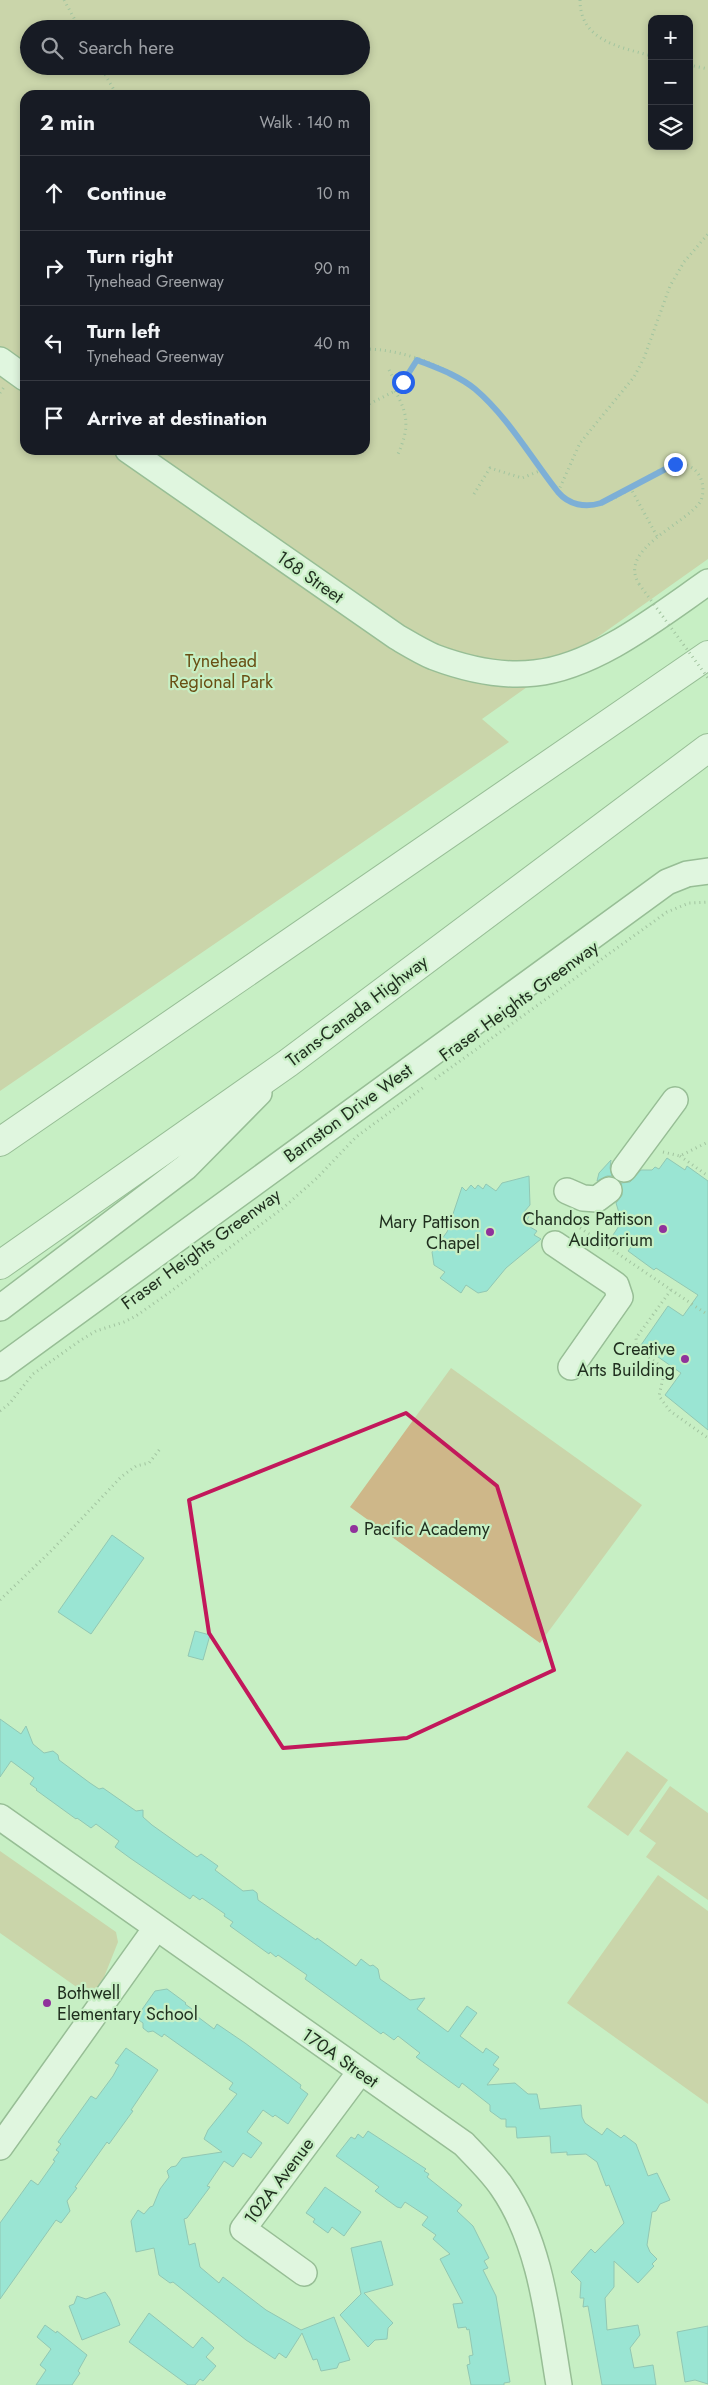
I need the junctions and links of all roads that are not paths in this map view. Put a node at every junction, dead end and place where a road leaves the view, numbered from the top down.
1 (0, 360) edge
2 (20, 374) edge
3 (135, 455) edge
4 (708, 582) edge
5 (708, 655) edge
6 (708, 748) edge
7 (705, 871) edge
8 (288, 1063) junction
9 (675, 1100) dead end
10 (0, 1142) edge
11 (624, 1169) dead end
12 (609, 1190) dead end
13 (566, 1191) dead end
14 (555, 1238) road end
15 (0, 1265) edge
16 (0, 1308) edge
17 (572, 1367) dead end
18 (0, 1368) edge
19 (0, 1817) edge
20 (156, 1928) junction
21 (360, 2072) junction
22 (0, 2147) edge
23 (304, 2273) dead end
24 (559, 2385) edge

1 - 2 street
3 - 4 street, 168 Street
5 - 10 highway
6 - 8 highway, Trans-Canada Highway
7 - 18 street, Barnston Drive West
8 - 15 highway, Trans-Canada Highway
8 - 16 street
9 - 11 street
12 - 13 street
14 - 17 street
19 - 20 street, 170A Street
20 - 21 street, 170A Street
20 - 22 street
21 - 23 street, 102A Avenue
21 - 24 street, 170A Street

